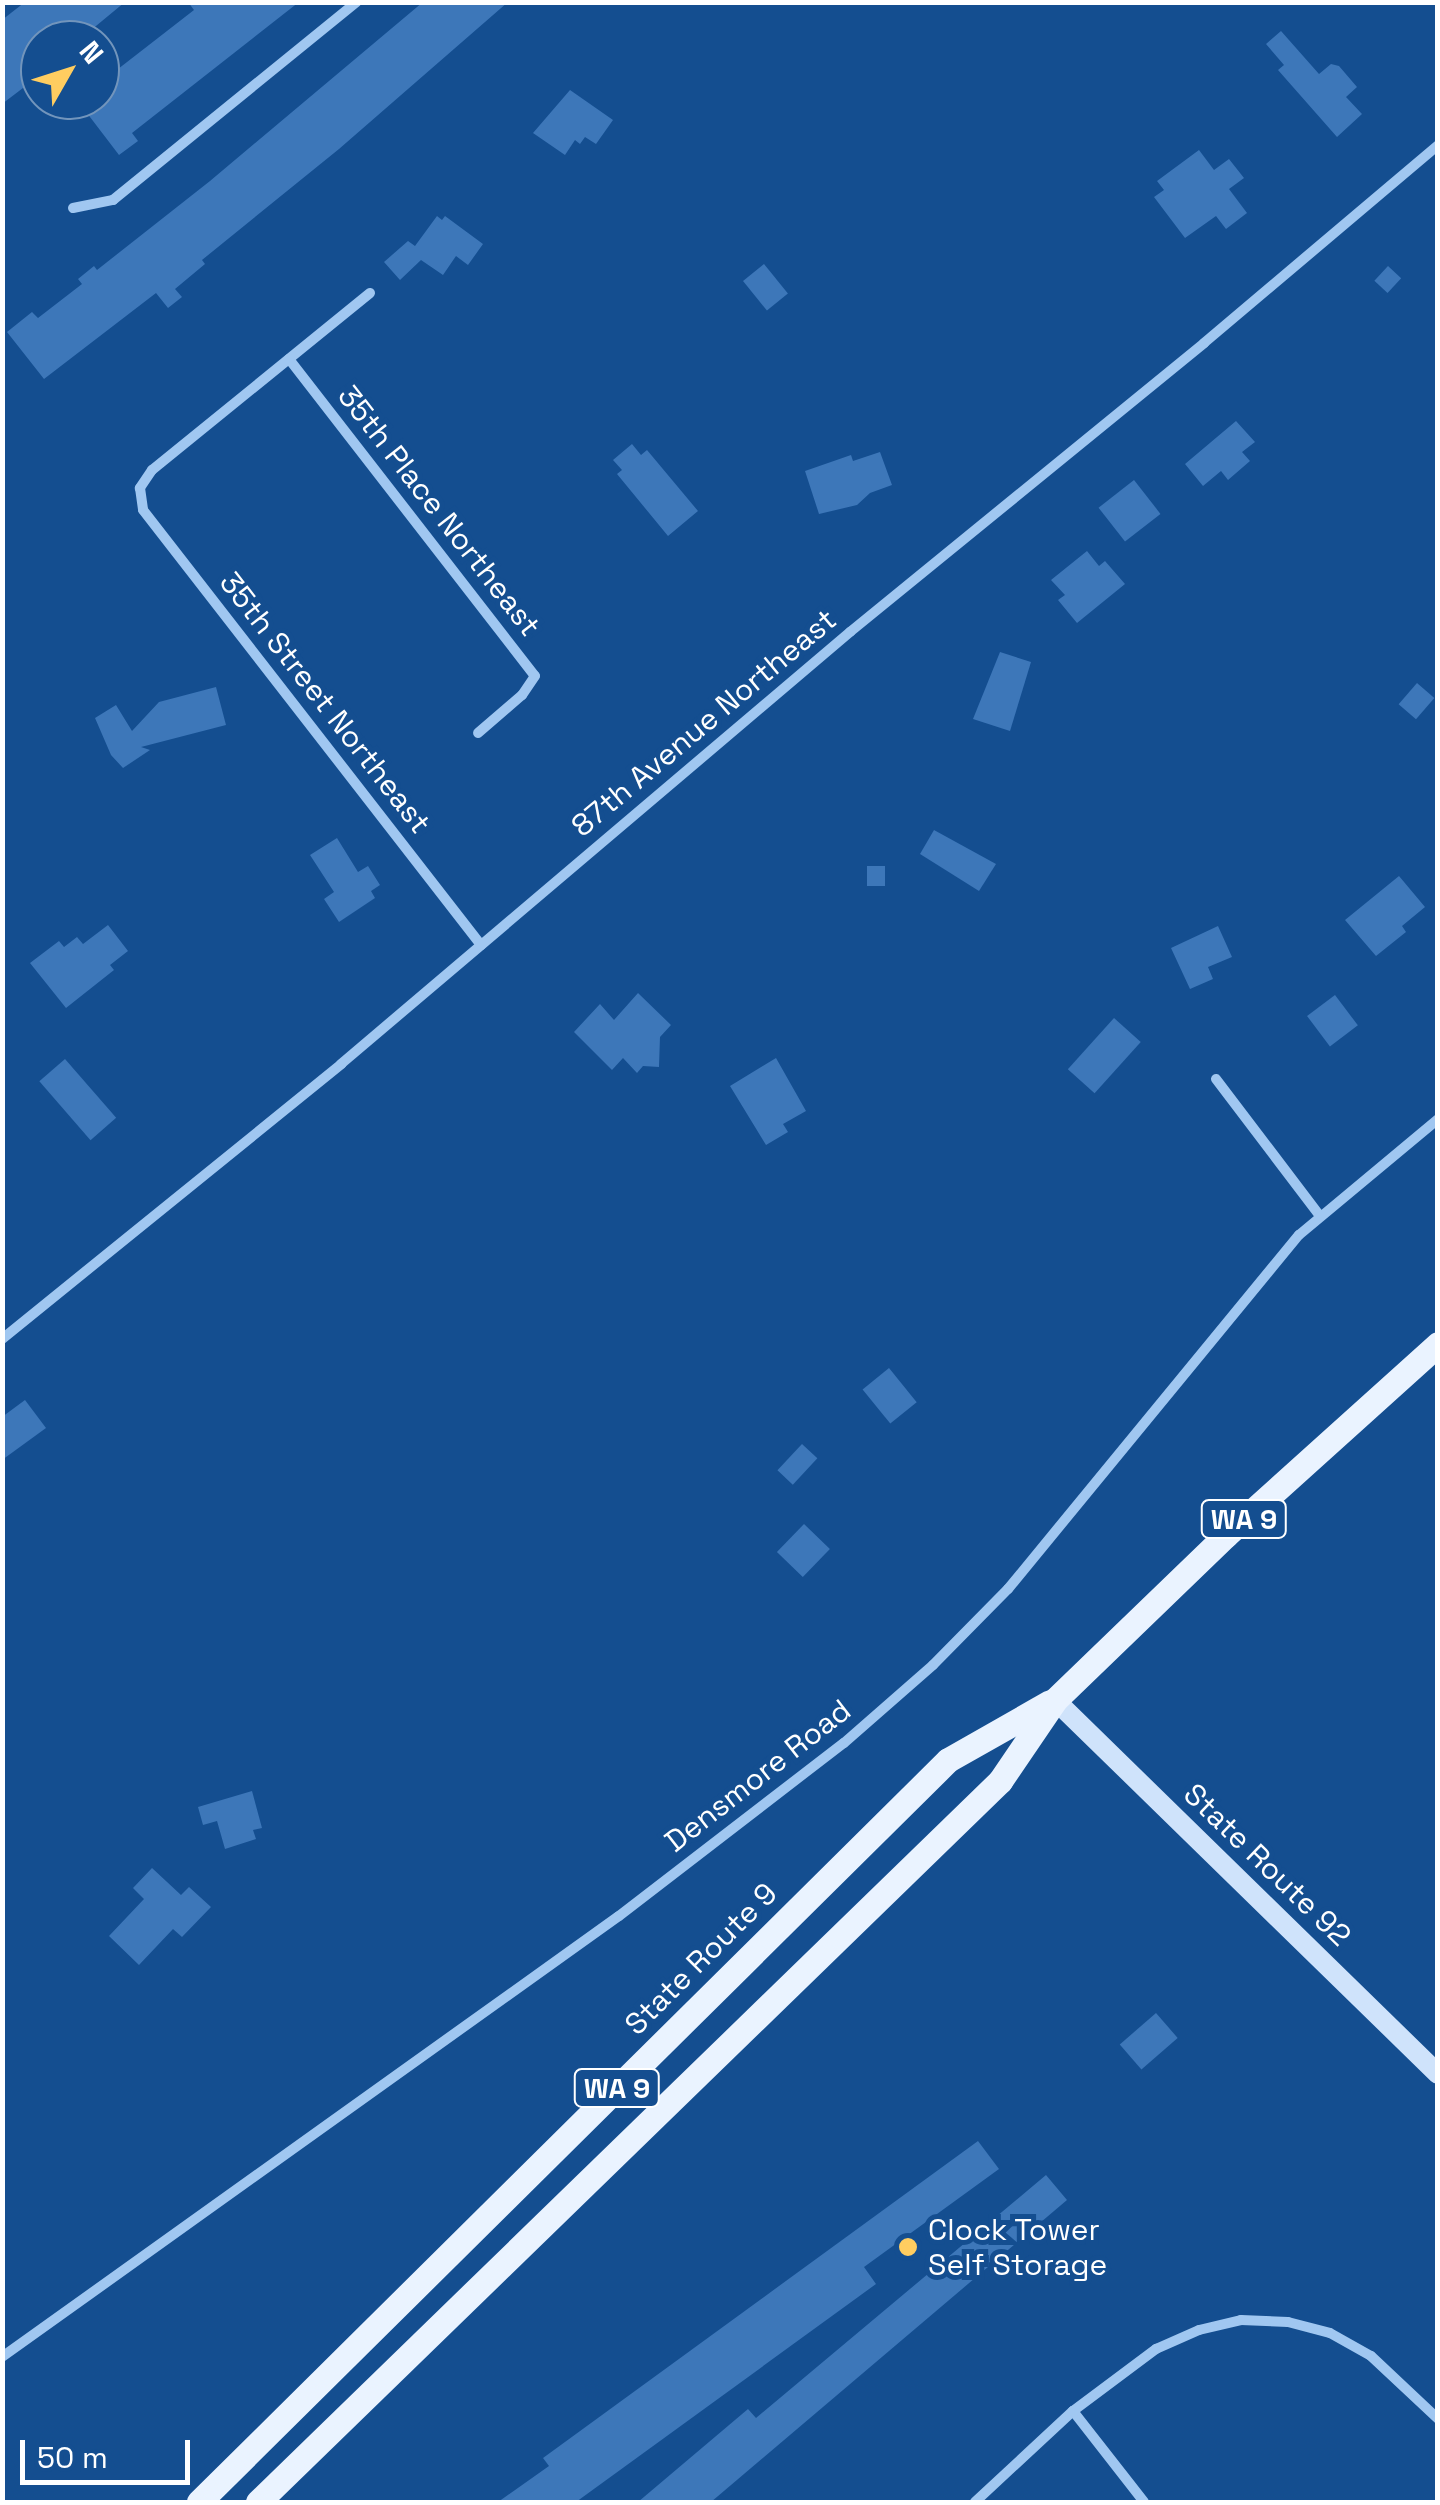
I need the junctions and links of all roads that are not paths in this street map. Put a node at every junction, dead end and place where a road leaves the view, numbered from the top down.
1 (357, 2) edge
2 (1438, 145) edge
3 (74, 208) dead end
4 (370, 293) dead end
5 (289, 359) junction
6 (478, 733) dead end
7 (481, 945) junction
8 (1216, 1079) dead end
9 (1438, 1118) edge
10 (1320, 1216) junction
11 (2, 1338) edge
12 (1438, 1344) edge
13 (1054, 1700) junction
14 (1438, 2074) edge
15 (2, 2357) edge
16 (1073, 2411) junction
17 (1438, 2419) edge
18 (199, 2502) edge
19 (258, 2502) edge
20 (975, 2502) edge
21 (1144, 2502) edge

1 - 3 street
2 - 7 street, 87th Avenue Northeast
4 - 5 street
5 - 6 street, 35th Place Northeast
5 - 7 street, 35th Street Northeast
7 - 11 street, 87th Avenue Northeast
8 - 10 street
9 - 10 street, Densmore Road
10 - 15 street, Densmore Road
12 - 13 main road, State Route 9 / WA 9
13 - 14 main road, State Route 92
13 - 18 main road, State Route 9 / WA 9
13 - 19 main road, State Route 9 / WA 9
16 - 17 street
16 - 20 street
16 - 21 street

